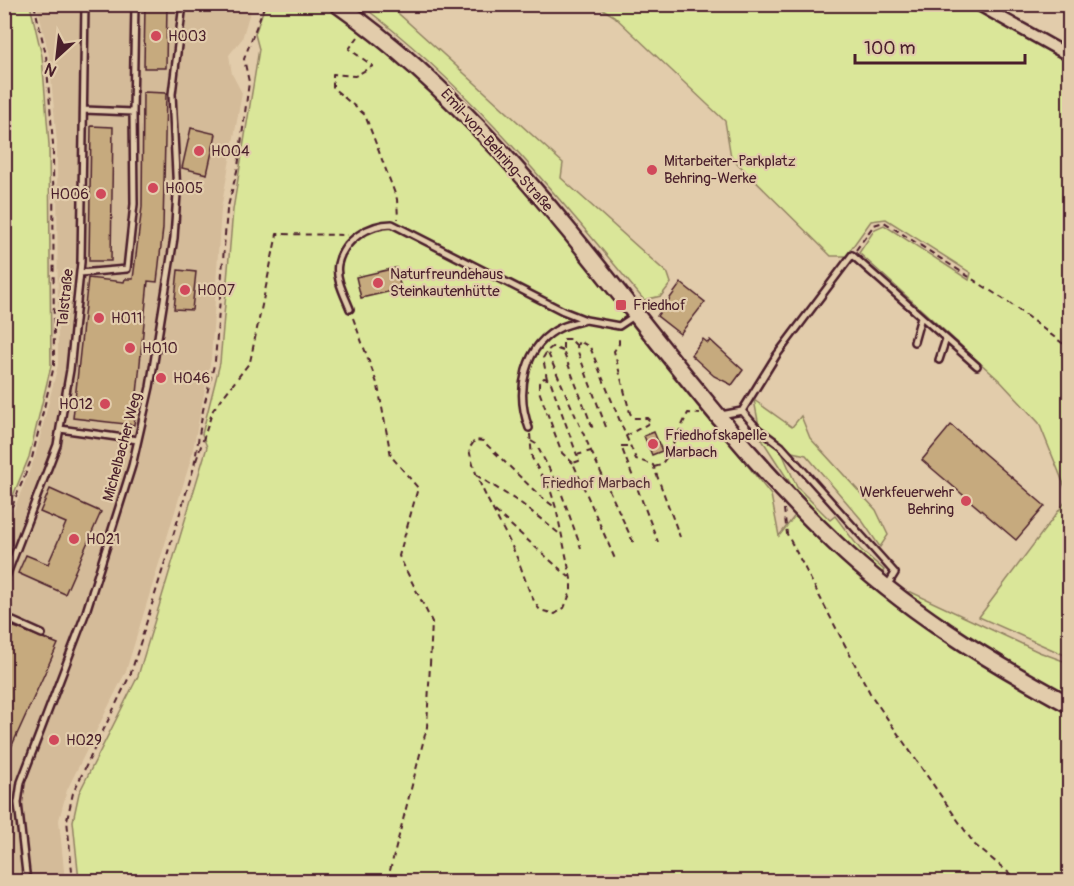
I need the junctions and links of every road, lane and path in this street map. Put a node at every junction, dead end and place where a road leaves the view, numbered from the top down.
1 (34, 4) edge
2 (85, 4) edge
3 (135, 4) edge
4 (183, 4) edge
5 (266, 4) edge
6 (337, 4) edge
7 (977, 4) edge
8 (366, 25) junction
9 (1070, 56) edge
10 (84, 110) junction
11 (133, 112) junction
12 (399, 228) junction
13 (359, 235) junction
14 (852, 255) junction
15 (80, 273) junction
16 (350, 309) joint
17 (638, 314) junction
18 (921, 317) junction
19 (586, 320) junction
20 (619, 326) junction
21 (946, 339) junction
22 (914, 342) dead end
23 (577, 346) junction
24 (1070, 349) edge
25 (563, 351) junction
26 (548, 354) junction
27 (939, 360) dead end
28 (977, 366) dead end
29 (547, 378) junction
30 (742, 411) junction
31 (719, 415) junction
32 (606, 427) dead end
33 (529, 428) joint
34 (60, 429) junction
35 (593, 429) dead end
36 (626, 436) junction
37 (138, 440) junction
38 (531, 441) junction
39 (629, 448) junction
40 (591, 451) junction
41 (577, 455) junction
42 (573, 463) junction
43 (194, 467) junction
44 (654, 467) junction
45 (476, 476) junction
46 (782, 488) junction
47 (556, 508) junction
48 (493, 509) junction
49 (4, 526) edge
50 (561, 535) junction
51 (680, 537) dead end
52 (658, 542) dead end
53 (635, 546) dead end
54 (581, 548) dead end
55 (615, 559) dead end
56 (571, 579) junction
57 (4, 582) edge
58 (886, 587) junction
59 (4, 617) edge
60 (42, 634) dead end
61 (1070, 705) edge
62 (27, 882) edge
63 (74, 882) edge
64 (387, 882) edge
65 (1020, 882) edge

1 - 49 path
2 - 10 lane, Talstraße
3 - 11 lane
4 - 37 lane, Michelbacher Weg
5 - 43 path
6 - 8 main road, Emil-von-Behring-Straße
7 - 9 street
8 - 12 path
8 - 17 main road, Emil-von-Behring-Straße
10 - 11 lane
10 - 15 lane, Talstraße
11 - 15 lane
12 - 13 lane
12 - 19 lane
13 - 16 lane
13 - 43 path
14 - 18 lane
14 - 24 path
14 - 30 lane
15 - 34 lane, Talstraße
16 - 64 path
17 - 20 lane
17 - 31 main road, Emil-von-Behring-Straße
18 - 21 lane
18 - 22 lane
19 - 20 lane
19 - 33 lane
20 - 36 path
21 - 27 lane
21 - 28 lane
23 - 25 path
23 - 32 path
23 - 36 path
25 - 26 path
25 - 35 path
26 - 29 path
26 - 40 path
29 - 41 path
29 - 42 path
30 - 31 lane
30 - 58 lane
31 - 44 path
31 - 46 main road, Emil-von-Behring-Straße
33 - 38 path
34 - 37 lane
34 - 57 lane, Talstraße
36 - 39 path
37 - 62 lane, Michelbacher Weg
38 - 47 path
38 - 54 path
39 - 44 path
39 - 52 path
40 - 41 path
40 - 53 path
41 - 42 path
42 - 55 path
43 - 63 path
44 - 51 path
45 - 47 path
45 - 48 path
45 - 50 path
46 - 58 main road, Emil-von-Behring-Straße
46 - 65 path
47 - 50 path
48 - 56 path
48 - 56 path
50 - 56 path
58 - 61 main road, Emil-von-Behring-Straße
59 - 60 lane

